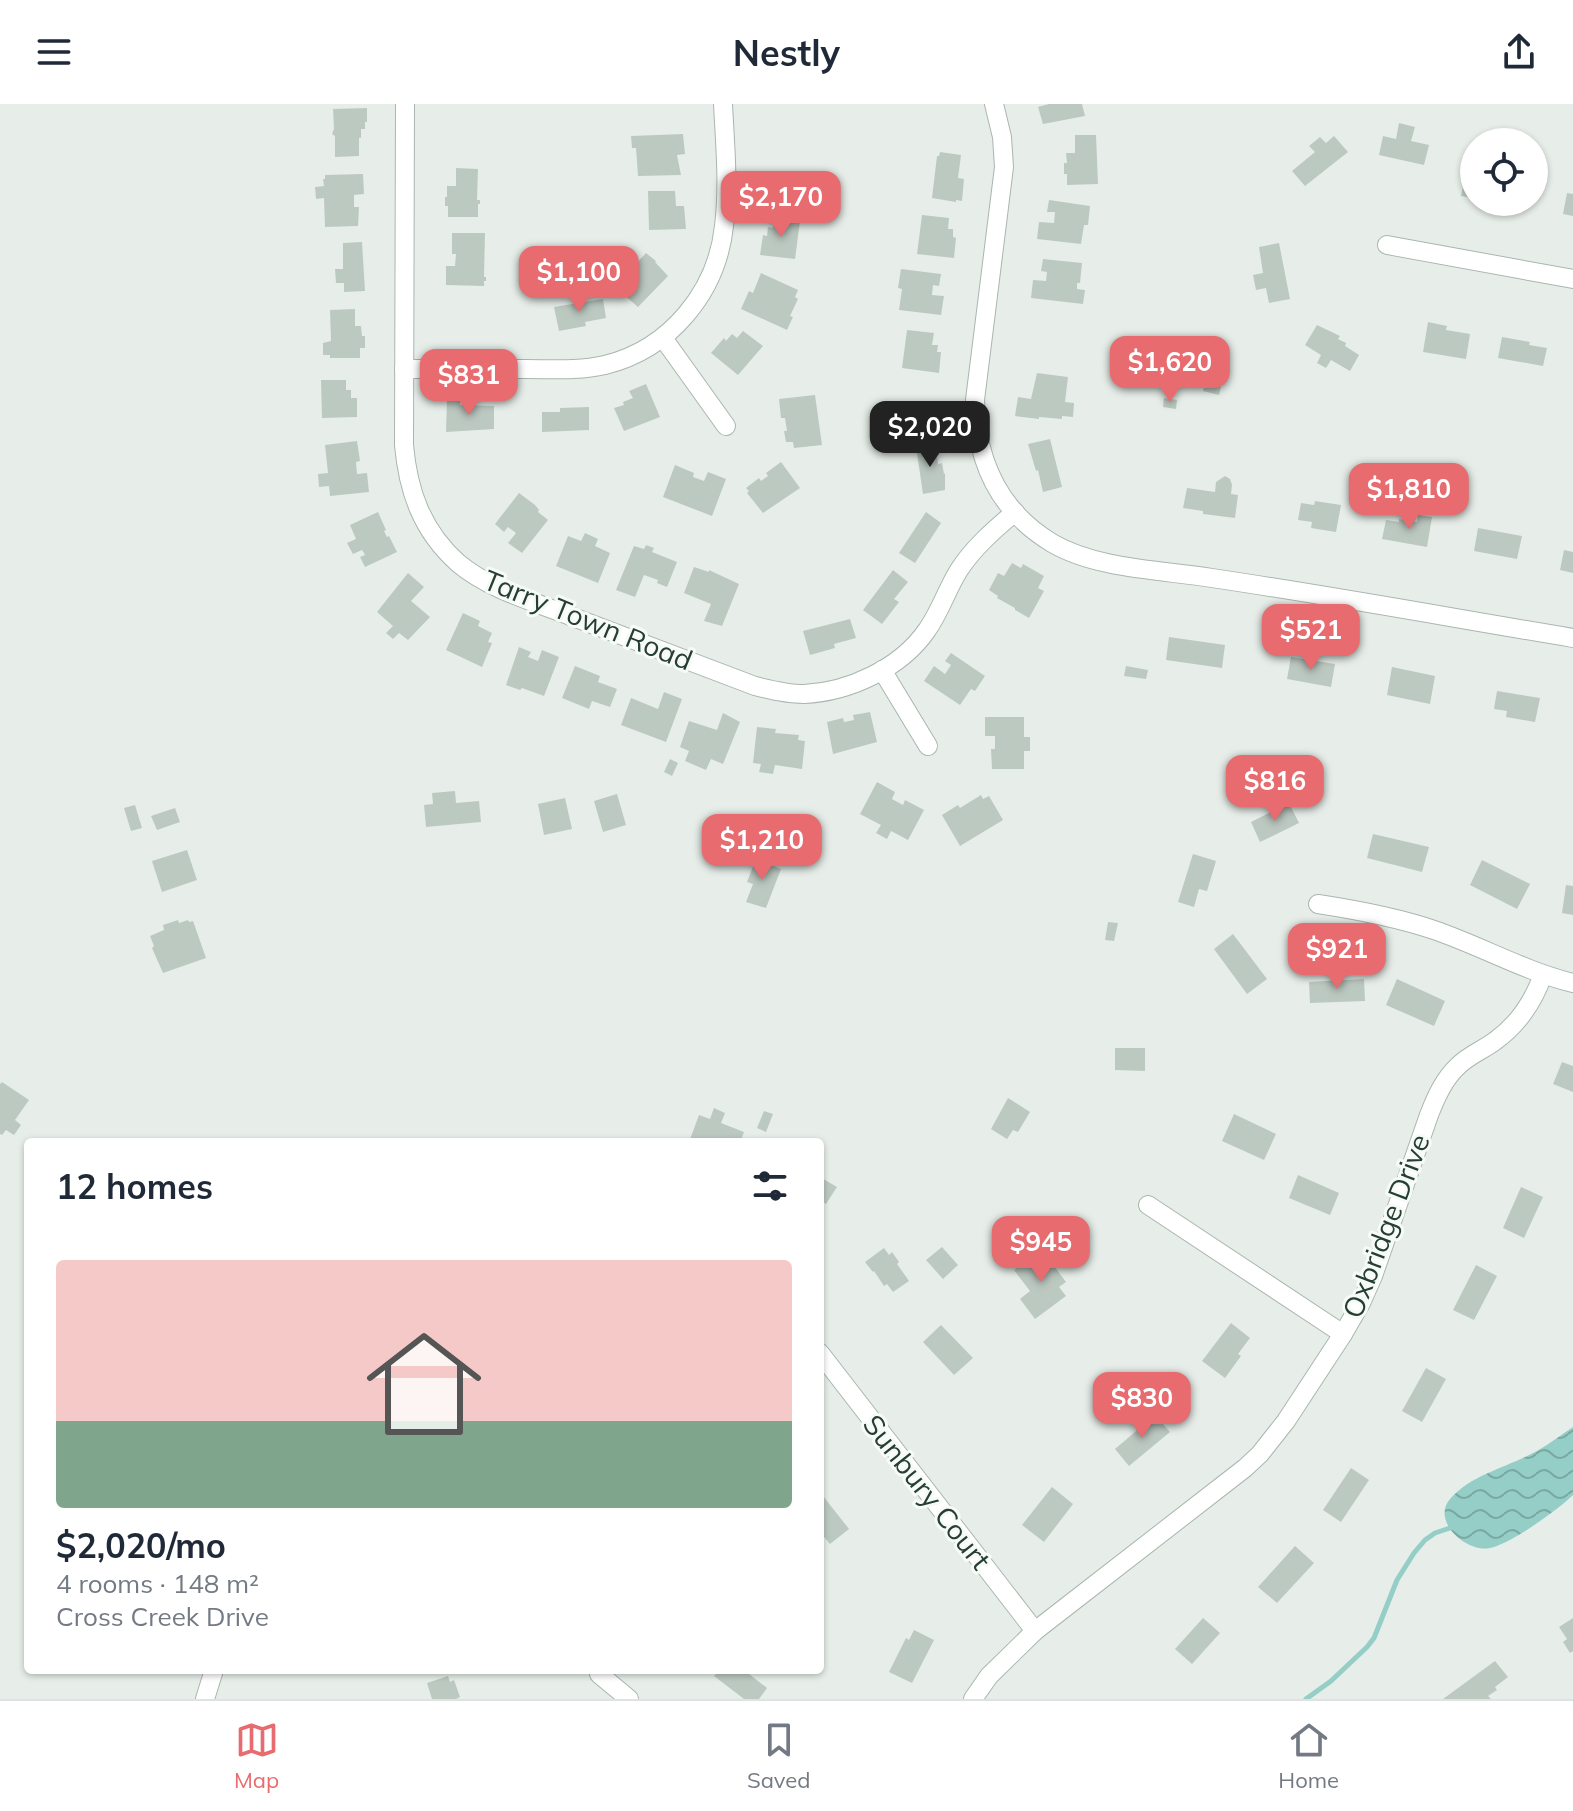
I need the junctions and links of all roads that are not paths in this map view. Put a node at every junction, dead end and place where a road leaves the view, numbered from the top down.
1 (405, 104) edge
2 (723, 104) edge
3 (994, 104) edge
4 (1387, 245) dead end
5 (1573, 279) edge
6 (663, 338) junction
7 (404, 369) junction
8 (726, 426) dead end
9 (1015, 512) junction
10 (1573, 638) edge
11 (882, 670) junction
12 (928, 746) dead end
13 (1318, 904) dead end
14 (1543, 975) junction
15 (1573, 983) edge
16 (1148, 1205) dead end
17 (1343, 1334) junction
18 (824, 1358) edge
19 (1035, 1631) junction
20 (213, 1674) edge
21 (599, 1674) dead end
22 (205, 1699) edge
23 (629, 1699) edge
24 (973, 1699) edge

1 - 7 street, Tarry Town Road
2 - 6 street
3 - 9 street
4 - 5 street
6 - 7 street
6 - 8 street
7 - 11 street, Tarry Town Road
9 - 10 street
9 - 11 street, Tarry Town Road
11 - 12 street
13 - 14 street
14 - 15 street
14 - 17 street, Oxbridge Drive
16 - 17 street
17 - 19 street, Oxbridge Drive
18 - 19 street, Sunbury Court
19 - 24 street, Oxbridge Drive
20 - 22 street
21 - 23 street

